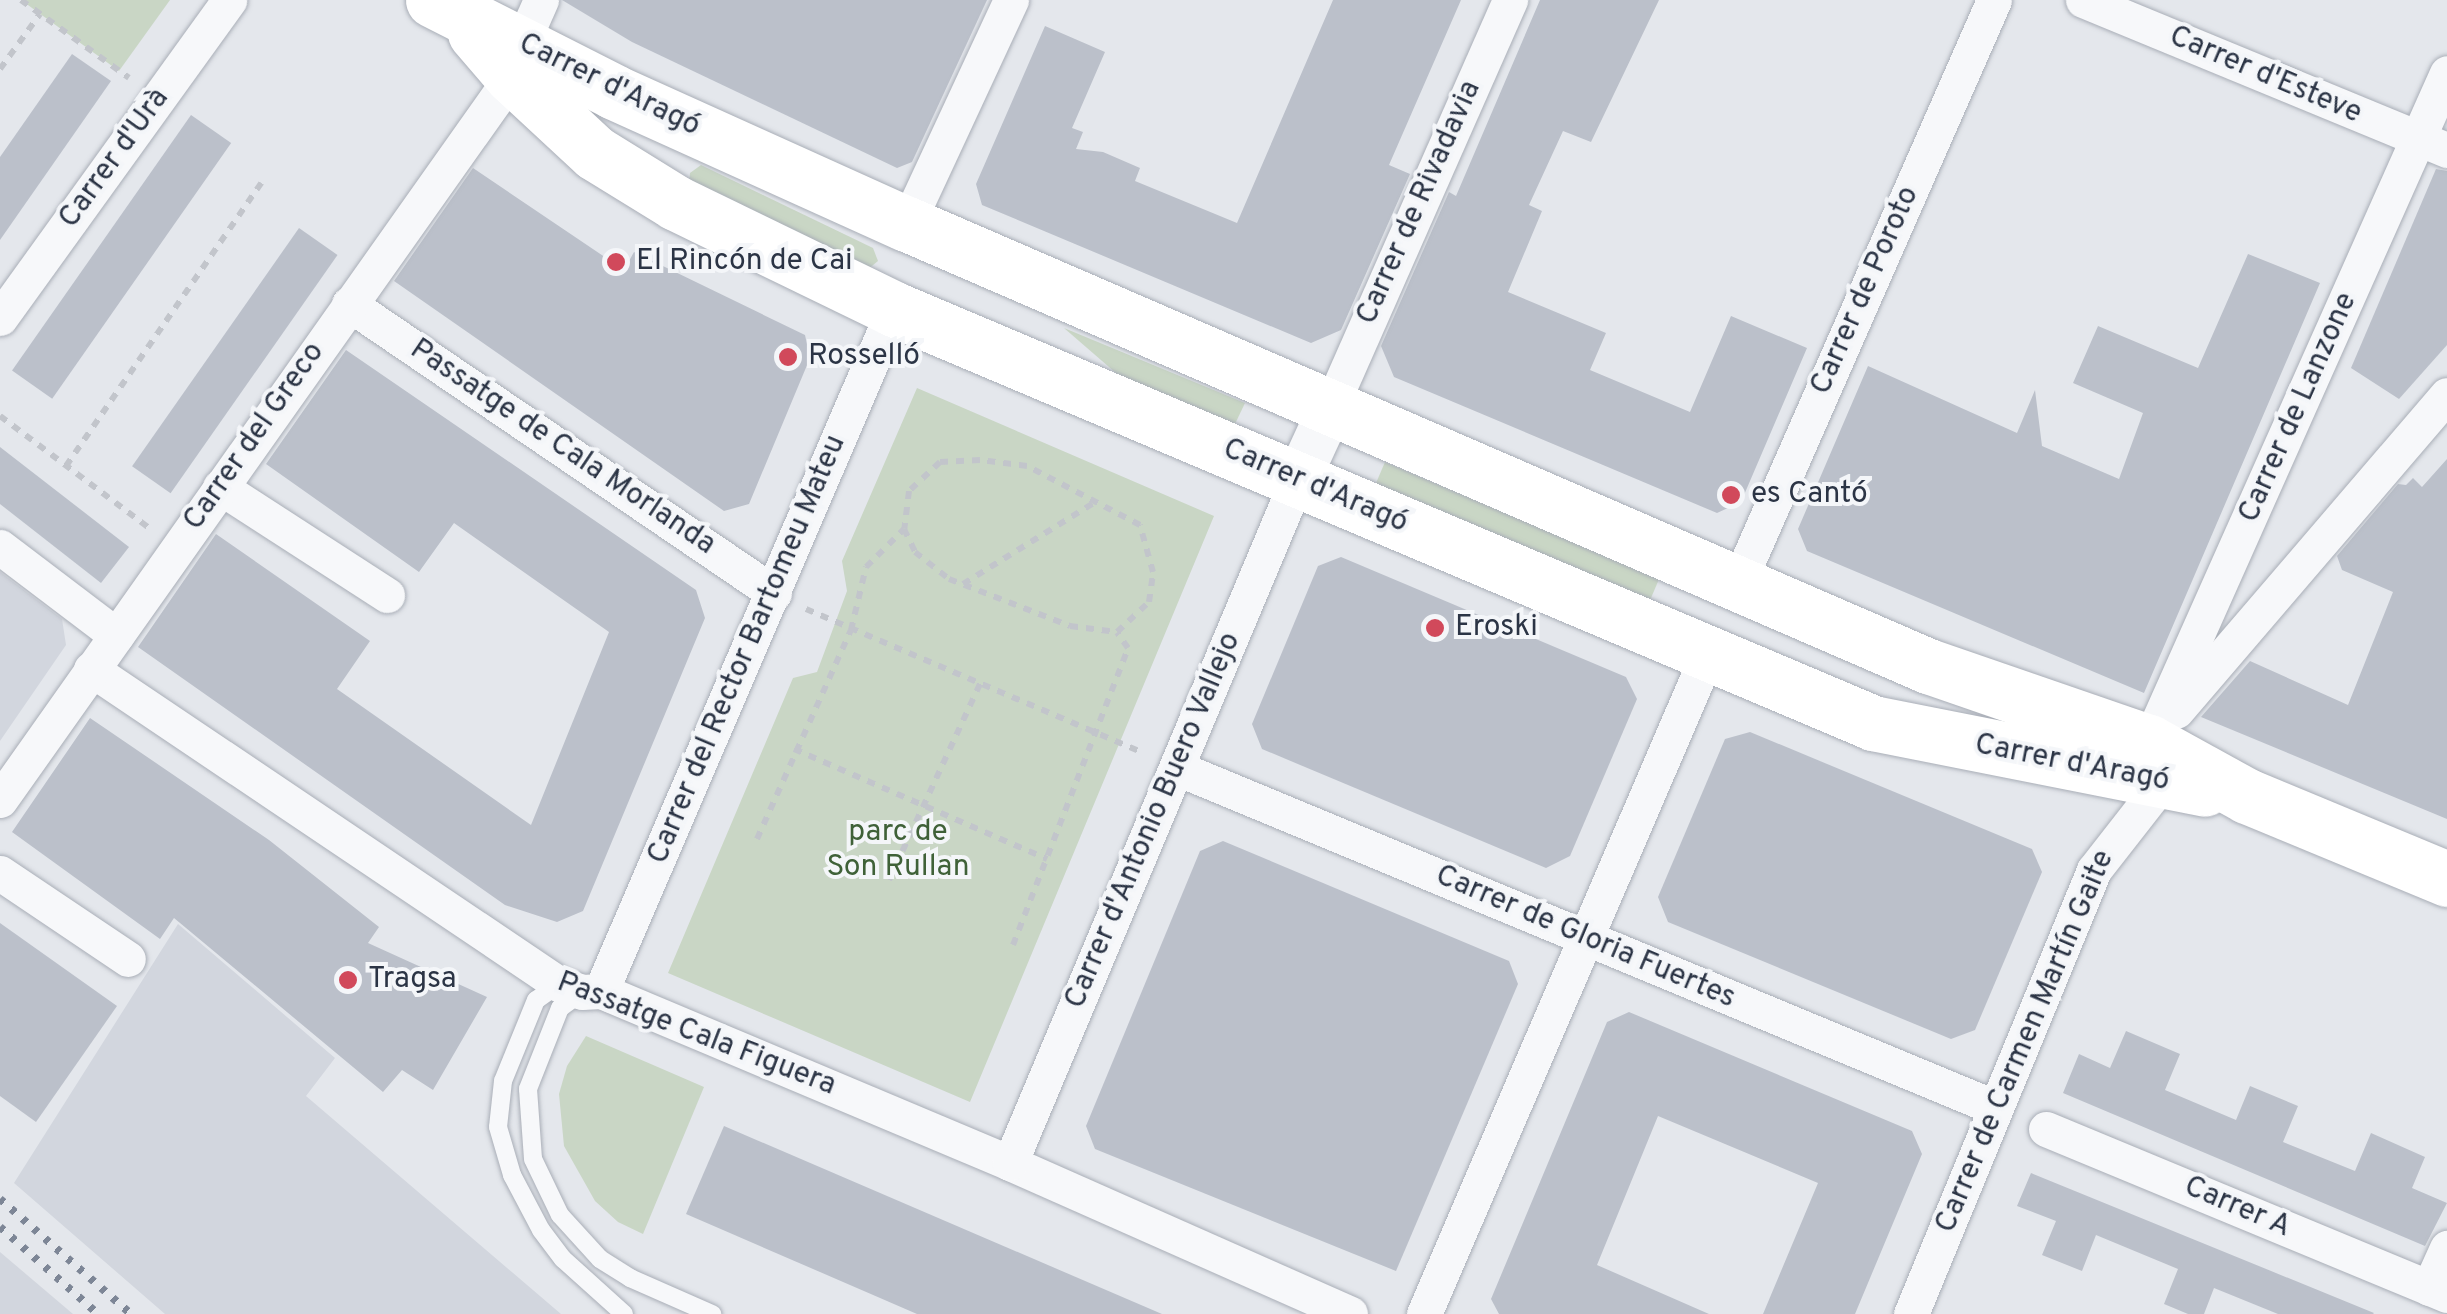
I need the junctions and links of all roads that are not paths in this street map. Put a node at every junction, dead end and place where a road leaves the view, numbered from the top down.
1 (229, 0) edge
2 (1011, 0) edge
3 (1510, 0) edge
4 (1994, 0) edge
5 (2082, 0) edge
6 (446, 8) edge
7 (525, 40) edge
8 (2447, 73) edge
9 (2433, 145) edge
10 (907, 224) junction
11 (349, 304) junction
12 (912, 316) junction
13 (0, 318) edge
14 (2447, 396) edge
15 (1330, 406) junction
16 (1297, 480) junction
17 (220, 486) junction
18 (0, 547) edge
19 (1739, 581) junction
20 (774, 592) junction
21 (387, 596) dead end
22 (116, 635) junction
23 (1709, 651) junction
24 (91, 669) junction
25 (2156, 762) junction
26 (1177, 768) junction
27 (0, 800) edge
28 (0, 873) edge
29 (2447, 879) edge
30 (1586, 938) junction
31 (128, 959) dead end
32 (581, 989) junction
33 (1994, 1108) junction
34 (2046, 1128) dead end
35 (1010, 1162) junction
36 (2447, 1248) edge
37 (2438, 1292) edge
38 (624, 1314) edge
39 (712, 1314) edge
40 (1350, 1314) edge
41 (1424, 1314) edge
42 (1911, 1314) edge

1 - 13 street, Carrer d'Urà
2 - 10 street
3 - 15 street, Carrer de Rivadavia
4 - 19 street, Carrer de Poroto
5 - 9 street, Carrer d'Esteve
6 - 7 main road, Carrer d'Aragó
7 - 10 main road, Carrer d'Aragó
7 - 11 street, Carrer del Greco
7 - 12 main road, Carrer d'Aragó
8 - 9 street, Carrer de Lanzone
9 - 25 street, Carrer de Lanzone
10 - 12 main road
10 - 15 main road, Carrer d'Aragó
11 - 17 street, Carrer del Greco
11 - 20 street, Passatge de Cala Morlanda
12 - 16 main road, Carrer d'Aragó
12 - 20 street, Carrer del Rector Bartomeu Mateu
14 - 25 street
15 - 16 street
15 - 19 main road, Carrer d'Aragó
16 - 23 main road, Carrer d'Aragó
16 - 26 street, Carrer d'Antonio Buero Vallejo
17 - 21 street
17 - 22 street, Carrer del Greco
18 - 22 street
19 - 23 main road
19 - 25 main road, Carrer d'Aragó
20 - 32 street, Carrer del Rector Bartomeu Mateu
22 - 24 street, Carrer del Greco
23 - 25 main road, Carrer d'Aragó
23 - 30 street
24 - 27 street, Carrer del Greco
24 - 32 street, Passatge Cala Figuera
25 - 29 main road, Carrer d'Aragó
25 - 33 street, Carrer de Carmen Martín Gaite
26 - 30 street, Carrer de Gloria Fuertes
26 - 35 street, Carrer d'Antonio Buero Vallejo
28 - 31 street
30 - 33 street, Carrer de Gloria Fuertes
30 - 41 street
32 - 35 street, Passatge Cala Figuera
32 - 38 lane
32 - 39 lane
33 - 42 street, Carrer de Carmen Martín Gaite
34 - 37 street, Carrer A
35 - 40 street, Passatge Cala Figuera
36 - 37 street, Carrer A

